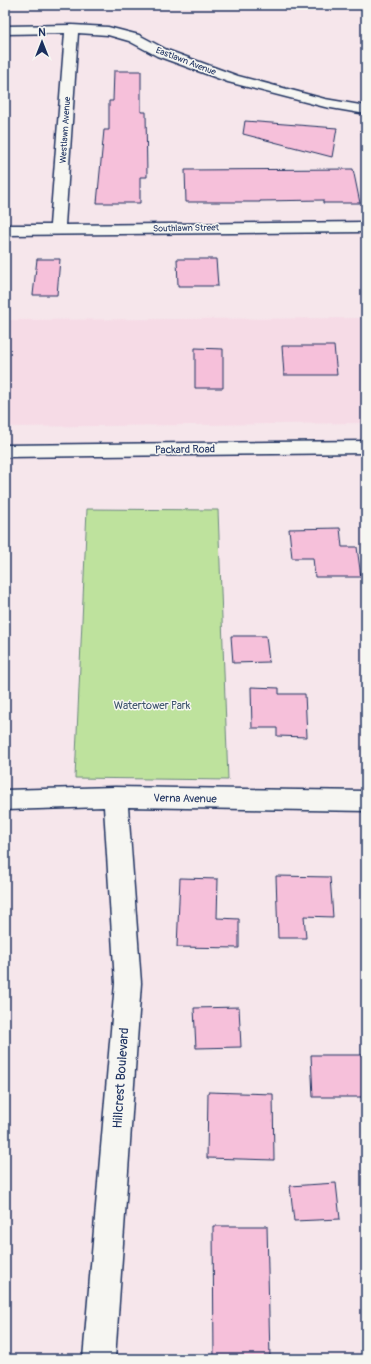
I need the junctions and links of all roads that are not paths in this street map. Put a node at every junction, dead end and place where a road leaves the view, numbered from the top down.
1 (72, 29) junction
2 (5, 30) edge
3 (366, 110) edge
4 (366, 227) edge
5 (5, 230) edge
6 (57, 230) junction
7 (366, 448) edge
8 (5, 451) edge
9 (115, 797) junction
10 (5, 800) edge
11 (366, 801) edge
12 (99, 1359) edge

1 - 2 street, Eastlawn Avenue
1 - 3 street, Eastlawn Avenue
1 - 6 street, Westlawn Avenue
4 - 6 street, Southlawn Street
5 - 6 street, Southlawn Street
7 - 8 street, Packard Road
9 - 10 street, Verna Avenue
9 - 11 street, Verna Avenue
9 - 12 street, Hillcrest Boulevard

